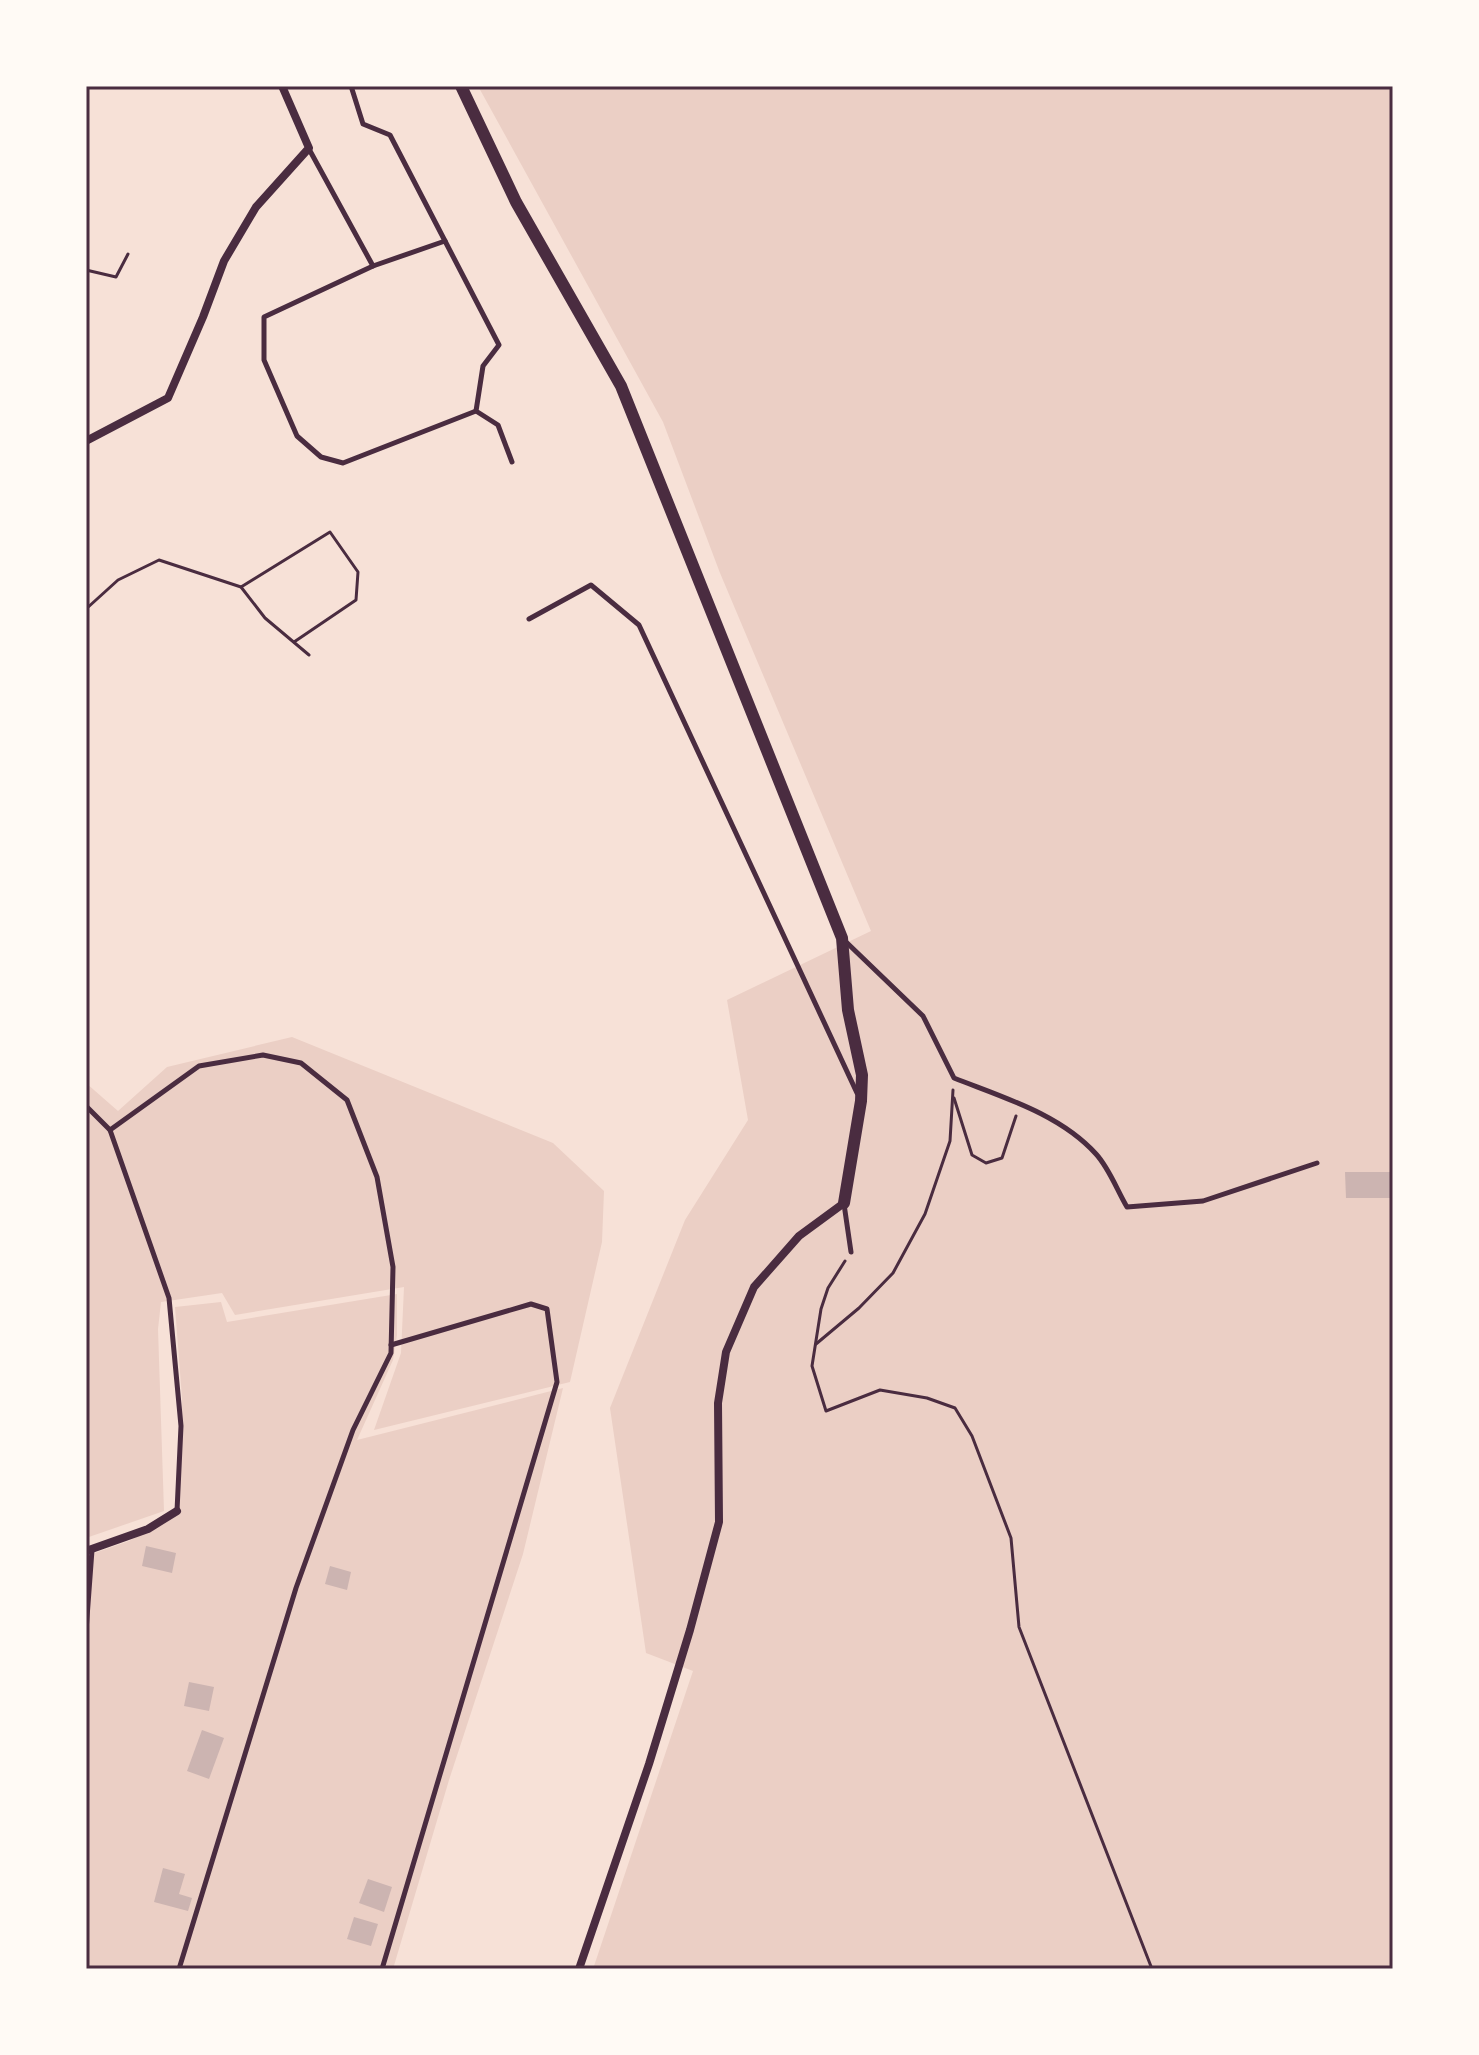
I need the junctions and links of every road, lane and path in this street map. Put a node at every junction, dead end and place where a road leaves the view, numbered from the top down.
1 (282, 86) edge
2 (351, 86) edge
3 (461, 86) edge
4 (309, 148) junction
5 (445, 241) junction
6 (128, 254) dead end
7 (373, 266) junction
8 (86, 270) edge
9 (476, 411) junction
10 (86, 441) edge
11 (512, 462) dead end
12 (241, 587) junction
13 (86, 609) edge
14 (529, 619) dead end
15 (294, 642) junction
16 (309, 655) dead end
17 (842, 938) junction
18 (954, 1078) junction
19 (953, 1095) junction
20 (861, 1101) junction
21 (1021, 1105) junction
22 (86, 1106) edge
23 (110, 1130) junction
24 (1317, 1163) dead end
25 (844, 1203) junction
26 (851, 1252) joint
27 (815, 1344) junction
28 (391, 1345) junction
29 (177, 1511) joint
30 (89, 1550) edge
31 (86, 1631) edge
32 (179, 1969) edge
33 (382, 1969) edge
34 (579, 1969) edge
35 (1152, 1969) edge

1 - 4 street
2 - 5 lane
3 - 17 street
4 - 7 lane
4 - 10 street
5 - 7 lane
5 - 9 lane
6 - 8 path
7 - 9 lane
9 - 11 lane
12 - 13 path
12 - 15 path
12 - 15 path
14 - 20 lane
15 - 16 path
17 - 18 lane
17 - 20 street
18 - 19 path
18 - 21 lane
19 - 21 path
19 - 27 path
20 - 25 street
21 - 24 lane
22 - 23 lane
23 - 28 lane
23 - 29 lane
25 - 26 lane
25 - 34 street
26 - 27 path
27 - 35 path
28 - 32 lane
28 - 33 lane
29 - 30 street
30 - 31 lane

